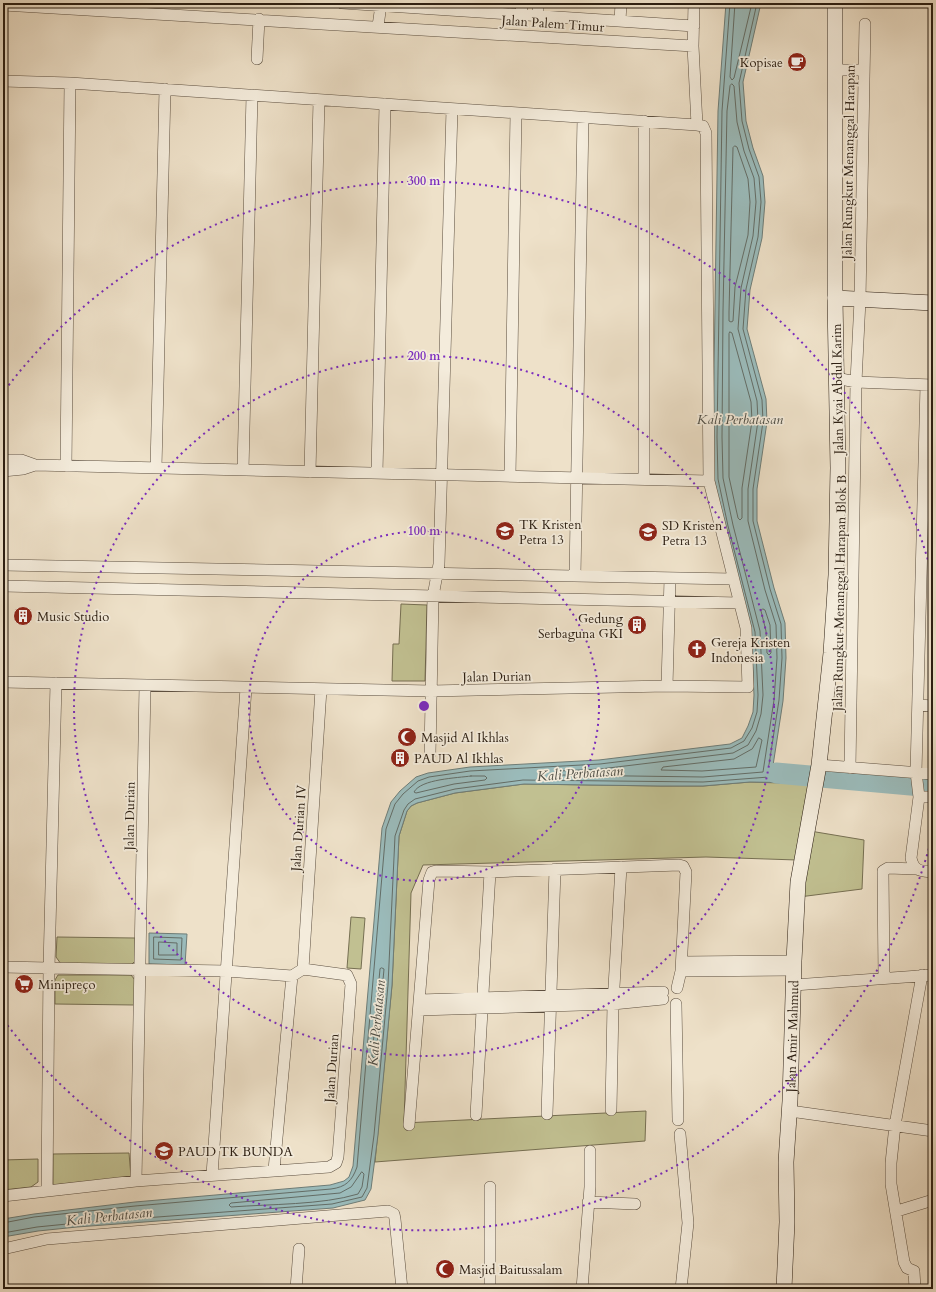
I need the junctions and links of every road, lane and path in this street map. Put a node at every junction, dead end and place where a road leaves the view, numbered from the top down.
1 (342, 3) edge
2 (522, 3) edge
3 (538, 3) edge
4 (621, 3) edge
5 (694, 3) edge
6 (835, 3) edge
7 (3, 5) edge
8 (381, 5) junction
9 (521, 15) junction
10 (538, 16) junction
11 (259, 19) junction
12 (620, 22) junction
13 (865, 24) dead end
14 (378, 26) junction
15 (694, 26) junction
16 (694, 46) junction
17 (257, 59) dead end
18 (834, 70) junction
19 (864, 70) junction
20 (3, 81) edge
21 (70, 83) junction
22 (165, 89) junction
23 (252, 95) junction
24 (319, 100) junction
25 (385, 104) junction
26 (452, 109) junction
27 (516, 113) junction
28 (583, 117) junction
29 (644, 121) junction
30 (697, 124) junction
31 (834, 298) junction
32 (860, 300) junction
33 (933, 303) edge
34 (836, 378) junction
35 (856, 382) junction
36 (930, 385) edge
37 (929, 450) edge
38 (3, 460) edge
39 (35, 465) junction
40 (66, 466) junction
41 (156, 468) junction
42 (243, 470) junction
43 (3, 471) edge
44 (310, 472) junction
45 (377, 473) junction
46 (442, 475) junction
47 (510, 476) junction
48 (575, 478) junction
49 (644, 479) junction
50 (709, 480) junction
51 (3, 565) edge
52 (437, 573) junction
53 (575, 576) junction
54 (670, 578) junction
55 (732, 579) junction
56 (3, 586) edge
57 (433, 596) junction
58 (668, 601) junction
59 (739, 603) junction
60 (3, 682) edge
61 (56, 684) junction
62 (145, 685) junction
63 (667, 686) junction
64 (246, 688) junction
65 (321, 689) junction
66 (431, 691) junction
67 (918, 705) junction
68 (933, 706) edge
69 (430, 754) dead end
70 (850, 768) junction
71 (933, 774) edge
72 (818, 775) junction
73 (917, 776) junction
74 (918, 795) junction
75 (933, 797) edge
76 (621, 867) junction
77 (556, 869) junction
78 (919, 870) junction
79 (490, 872) junction
80 (933, 872) edge
81 (682, 966) junction
82 (794, 966) junction
83 (3, 967) edge
84 (49, 968) junction
85 (303, 969) junction
86 (140, 970) junction
87 (227, 971) junction
88 (928, 975) edge
89 (292, 976) junction
90 (884, 978) junction
91 (794, 986) junction
92 (676, 988) junction
93 (663, 996) junction
94 (613, 999) junction
95 (550, 1001) junction
96 (484, 1004) junction
97 (676, 1004) junction
98 (420, 1005) junction
99 (611, 1110) dead end
100 (790, 1111) junction
101 (547, 1114) dead end
102 (476, 1115) dead end
103 (678, 1120) dead end
104 (409, 1125) dead end
105 (895, 1125) junction
106 (933, 1131) edge
107 (680, 1134) dead end
108 (590, 1151) dead end
109 (274, 1170) junction
110 (212, 1175) junction
111 (136, 1181) junction
112 (490, 1187) dead end
113 (47, 1191) junction
114 (3, 1196) edge
115 (933, 1200) edge
116 (588, 1202) junction
117 (635, 1204) dead end
118 (897, 1211) junction
119 (299, 1249) dead end
120 (3, 1250) edge
121 (296, 1289) edge
122 (402, 1289) edge
123 (490, 1289) edge
124 (582, 1289) edge
125 (681, 1289) edge
126 (784, 1289) edge
127 (915, 1289) edge

1 - 8 street, Jalan Palem Timur
2 - 9 street
3 - 10 street
4 - 12 street
5 - 15 street
6 - 18 street, Jalan Kyai Abdul Karim
7 - 11 street, Jalan Palem Timur
8 - 9 street, Jalan Palem Timur
8 - 14 street
9 - 10 street, Jalan Palem Timur
10 - 12 street, Jalan Palem Timur
11 - 14 street, Jalan Palem Timur
11 - 17 street
12 - 15 street, Jalan Palem Timur
13 - 19 street, Jalan Rungkut Menanggal Harapan
14 - 16 street, Jalan Palem Timur
15 - 16 street
16 - 30 street
18 - 19 street
18 - 31 street, Jalan Kyai Abdul Karim
19 - 32 street, Jalan Rungkut Menanggal Harapan
20 - 21 street
21 - 22 street
21 - 40 street
22 - 23 street
22 - 41 street
23 - 24 street
23 - 42 street
24 - 25 street
24 - 44 street
25 - 26 street
25 - 45 street
26 - 27 street
26 - 46 street
27 - 28 street
27 - 47 street
28 - 29 street
28 - 48 street
29 - 30 street
29 - 49 street
30 - 50 street
31 - 32 street
31 - 34 street, Jalan Kyai Abdul Karim
32 - 33 street
32 - 35 street, Jalan Rungkut Menanggal Harapan Blok B
34 - 35 street
34 - 72 street, Jalan Kyai Abdul Karim
35 - 36 street
35 - 70 street, Jalan Rungkut Menanggal Harapan Blok B
36 - 37 street
37 - 67 street
38 - 39 street
39 - 40 street
39 - 43 street
40 - 41 street
41 - 42 street
42 - 44 street
44 - 45 street
45 - 46 street
46 - 47 street
46 - 52 street
47 - 48 street
48 - 49 street
48 - 53 street
49 - 50 street
50 - 55 street
51 - 52 street
52 - 53 street
52 - 57 street
53 - 54 street
54 - 55 street
54 - 58 street
55 - 59 street
56 - 57 street
57 - 58 street
57 - 66 street
58 - 59 street
58 - 63 street
59 - 63 street, Jalan Durian
60 - 61 street, Jalan Durian
61 - 62 street, Jalan Durian
61 - 84 street
62 - 64 street, Jalan Durian
62 - 86 street, Jalan Durian
63 - 66 street, Jalan Durian
64 - 65 street, Jalan Durian
64 - 87 street
65 - 66 street, Jalan Durian
65 - 85 street, Jalan Durian IV
66 - 69 street
67 - 68 street
67 - 73 street
70 - 72 street
70 - 73 street
71 - 73 street
72 - 82 street, Jalan Amir Mahmud
73 - 74 street
74 - 75 street
74 - 78 street
76 - 77 street
76 - 81 street
76 - 94 street
77 - 79 street
77 - 95 street
78 - 80 street
78 - 90 street
79 - 96 street
79 - 98 street
81 - 82 street
81 - 92 street
82 - 91 street, Jalan Amir Mahmud
83 - 84 street
84 - 86 street
84 - 113 street
85 - 89 street
85 - 109 street, Jalan Durian
86 - 87 street
86 - 111 street, Jalan Durian
87 - 89 street
87 - 110 street
88 - 90 street
88 - 105 street
89 - 109 street
90 - 91 street
91 - 100 street, Jalan Amir Mahmud
92 - 93 street
92 - 97 street
93 - 94 street
93 - 97 street
94 - 95 street
94 - 99 street
95 - 96 street
95 - 101 street
96 - 98 street
96 - 102 street
97 - 103 street
98 - 104 street
100 - 105 street
100 - 126 street, Jalan Amir Mahmud
105 - 106 street
105 - 118 street
107 - 125 street
108 - 116 street
109 - 110 street, Jalan Durian
110 - 111 street, Jalan Durian
111 - 113 street, Jalan Durian
112 - 123 street
113 - 114 street, Jalan Durian
115 - 118 street
116 - 117 street
116 - 124 street
118 - 127 street
119 - 121 street
120 - 122 street

